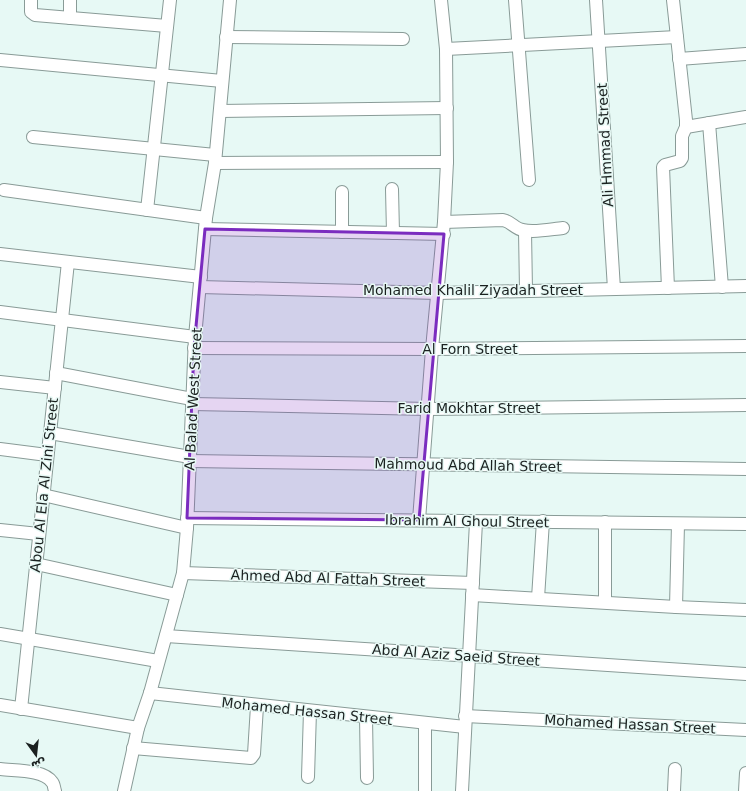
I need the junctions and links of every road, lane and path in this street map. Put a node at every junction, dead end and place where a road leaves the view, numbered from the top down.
1 (31, 0) edge
2 (70, 0) edge
3 (170, 0) edge
4 (230, 0) edge
5 (441, 0) edge
6 (515, 0) edge
7 (596, 0) edge
8 (676, 0) edge
9 (70, 18) junction
10 (167, 26) junction
11 (226, 37) junction
12 (677, 37) junction
13 (403, 39) dead end
14 (599, 41) junction
15 (519, 45) junction
16 (446, 49) junction
17 (746, 54) edge
18 (679, 59) junction
19 (0, 60) edge
20 (162, 76) junction
21 (222, 81) junction
22 (447, 108) junction
23 (220, 111) junction
24 (746, 117) edge
25 (709, 123) junction
26 (686, 127) junction
27 (33, 137) dead end
28 (154, 149) junction
29 (215, 159) junction
30 (447, 162) junction
31 (529, 180) dead end
32 (392, 189) dead end
33 (4, 190) dead end
34 (342, 192) dead end
35 (147, 210) junction
36 (444, 222) junction
37 (206, 223) junction
38 (563, 228) dead end
39 (525, 231) junction
40 (342, 232) junction
41 (393, 233) junction
42 (444, 234) junction
43 (0, 254) edge
44 (68, 262) junction
45 (201, 282) junction
46 (746, 286) edge
47 (722, 287) junction
48 (668, 288) junction
49 (614, 289) junction
50 (526, 290) junction
51 (438, 293) junction
52 (0, 312) edge
53 (62, 320) junction
54 (194, 342) junction
55 (746, 346) edge
56 (432, 349) junction
57 (56, 373) junction
58 (0, 382) edge
59 (55, 388) junction
60 (192, 402) junction
61 (746, 405) edge
62 (428, 409) junction
63 (50, 433) junction
64 (0, 450) edge
65 (47, 455) junction
66 (190, 459) junction
67 (424, 465) junction
68 (746, 469) edge
69 (43, 495) junction
70 (419, 520) junction
71 (476, 522) junction
72 (543, 522) junction
73 (605, 522) junction
74 (187, 523) junction
75 (678, 524) junction
76 (746, 524) edge
77 (0, 530) edge
78 (39, 534) junction
79 (36, 564) junction
80 (183, 573) junction
81 (472, 589) junction
82 (177, 596) junction
83 (538, 598) junction
84 (605, 602) junction
85 (676, 607) junction
86 (746, 610) edge
87 (0, 634) edge
88 (166, 636) junction
89 (28, 638) junction
90 (469, 656) junction
91 (158, 660) junction
92 (746, 674) edge
93 (150, 693) junction
94 (0, 706) edge
95 (258, 706) junction
96 (21, 709) junction
97 (310, 711) junction
98 (366, 718) junction
99 (465, 721) junction
100 (426, 723) junction
101 (138, 728) junction
102 (746, 730) edge
103 (133, 748) junction
104 (0, 769) edge
105 (675, 769) dead end
106 (746, 773) edge
107 (308, 777) dead end
108 (367, 778) dead end
109 (55, 791) edge
110 (124, 791) edge
111 (425, 791) edge
112 (433, 791) edge
113 (462, 791) edge
114 (674, 791) edge
115 (745, 791) edge

1 - 9 street
2 - 9 street
3 - 10 street
4 - 11 street, Al Balad West Street
5 - 16 street
6 - 15 street
7 - 14 street, Ali Hmmad Street
8 - 12 street
9 - 10 street
10 - 20 street
11 - 13 street
11 - 21 street, Al Balad West Street
12 - 14 street
12 - 18 street
14 - 15 street
14 - 49 street, Ali Hmmad Street
15 - 16 street
15 - 31 street
16 - 22 street
17 - 18 street
18 - 26 street
19 - 20 street
20 - 21 street
20 - 28 street
21 - 23 street, Al Balad West Street
22 - 23 street
22 - 30 street
23 - 29 street, Al Balad West Street
24 - 25 street
25 - 26 street
25 - 47 street
26 - 48 street
27 - 28 street
28 - 29 street
28 - 35 street
29 - 30 street
29 - 37 street, Al Balad West Street
30 - 36 street
32 - 41 street
33 - 35 street
34 - 40 street
35 - 37 street
36 - 39 street
36 - 42 street
37 - 40 street
37 - 45 street, Al Balad West Street
38 - 39 street
39 - 50 street
40 - 41 street
41 - 42 street
42 - 51 street
43 - 44 street, Mohamed Khalil Ziyadah Street
44 - 45 street, Mohamed Khalil Ziyadah Street
44 - 53 street, Abou Al Ela Al Zini Street
45 - 51 street, Mohamed Khalil Ziyadah Street
45 - 54 street, Al Balad West Street
46 - 47 street, Mohamed Khalil Ziyadah Street
47 - 48 street, Mohamed Khalil Ziyadah Street
48 - 49 street, Mohamed Khalil Ziyadah Street
49 - 50 street, Mohamed Khalil Ziyadah Street
50 - 51 street, Mohamed Khalil Ziyadah Street
51 - 56 street
52 - 53 street, Al Forn Street
53 - 54 street, Al Forn Street
53 - 57 street, Abou Al Ela Al Zini Street
54 - 56 street, Al Forn Street
54 - 60 street, Al Balad West Street
55 - 56 street, Al Forn Street
56 - 62 street
57 - 59 street, Abou Al Ela Al Zini Street
57 - 60 street, Farid Mokhtar Street
58 - 59 street
59 - 63 street, Abou Al Ela Al Zini Street
60 - 62 street, Farid Mokhtar Street
60 - 66 street, Al Balad West Street
61 - 62 street, Farid Mokhtar Street
62 - 67 street
63 - 65 street, Abou Al Ela Al Zini Street
63 - 66 street, Mahmoud Abd Allah Street
64 - 65 street
65 - 69 street, Abou Al Ela Al Zini Street
66 - 67 street, Mahmoud Abd Allah Street
66 - 74 street, Al Balad West Street
67 - 68 street, Mahmoud Abd Allah Street
67 - 70 street
69 - 74 street, Ibrahim Al Ghoul Street
69 - 78 street, Abou Al Ela Al Zini Street
70 - 71 street, Ibrahim Al Ghoul Street
70 - 74 street, Ibrahim Al Ghoul Street
71 - 72 street, Ibrahim Al Ghoul Street
71 - 81 street
72 - 73 street, Ibrahim Al Ghoul Street
72 - 83 street
73 - 75 street, Ibrahim Al Ghoul Street
73 - 84 street
74 - 80 street, Al Balad West Street
75 - 76 street, Ibrahim Al Ghoul Street
75 - 85 street
77 - 78 street
78 - 79 street, Abou Al Ela Al Zini Street
79 - 82 street
79 - 89 street, Abou Al Ela Al Zini Street
80 - 81 street, Ahmed Abd Al Fattah Street
80 - 82 street, Al Balad West Street
81 - 83 street, Ahmed Abd Al Fattah Street
81 - 90 street
82 - 88 street, Al Balad West Street
83 - 84 street, Ahmed Abd Al Fattah Street
84 - 85 street, Ahmed Abd Al Fattah Street
85 - 86 street, Ahmed Abd Al Fattah Street
87 - 89 street
88 - 90 street, Abd Al Aziz Saeid Street
88 - 91 street, Al Balad West Street
89 - 91 street
89 - 96 street, Abou Al Ela Al Zini Street
90 - 92 street, Abd Al Aziz Saeid Street
90 - 99 street
91 - 93 street, Al Balad West Street
93 - 95 street, Mohamed Hassan Street
93 - 101 street, Al Balad West Street
94 - 96 street
95 - 97 street, Mohamed Hassan Street
95 - 103 street
96 - 101 street
97 - 98 street, Mohamed Hassan Street
97 - 107 street
98 - 100 street, Mohamed Hassan Street
98 - 108 street
99 - 100 street, Mohamed Hassan Street
99 - 102 street, Mohamed Hassan Street
99 - 113 street
100 - 111 street
101 - 103 street, Al Balad West Street
103 - 110 street, Al Balad West Street
104 - 109 street
105 - 114 street
106 - 115 street
111 - 112 street

